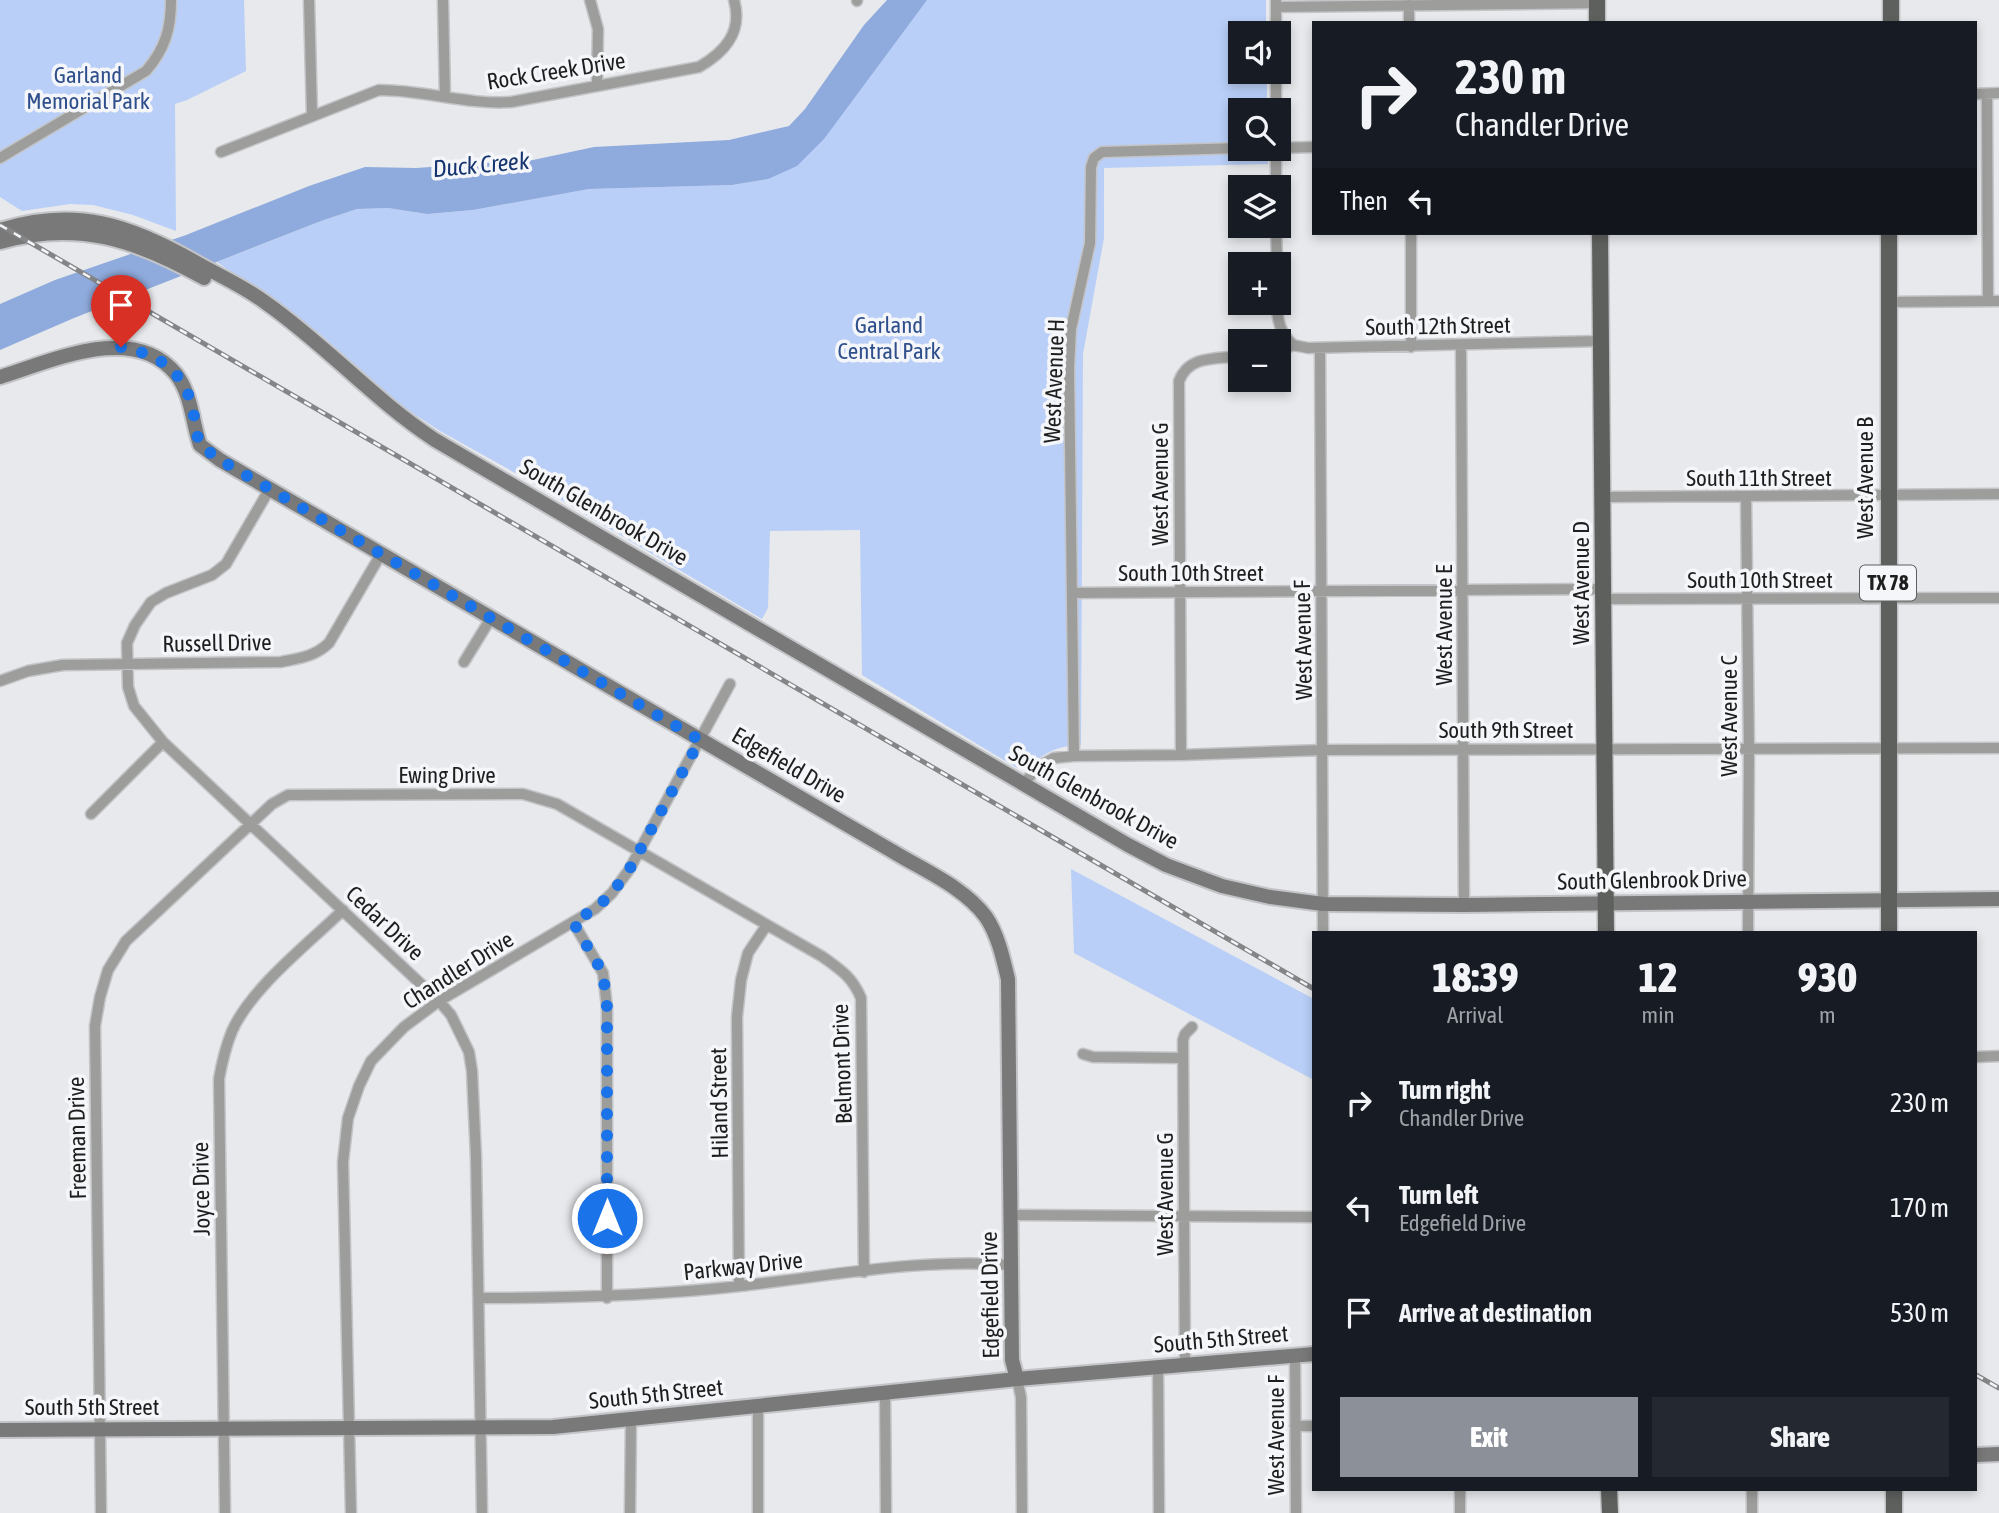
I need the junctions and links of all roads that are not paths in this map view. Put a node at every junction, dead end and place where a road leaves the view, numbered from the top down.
1 (171, 0) edge
2 (309, 0) edge
3 (443, 0) edge
4 (590, 0) edge
5 (734, 0) edge
6 (1891, 0) edge
7 (1597, 2) edge
8 (1276, 3) edge
9 (1409, 5) junction
10 (1276, 21) edge
11 (1409, 21) edge
12 (1597, 21) edge
13 (1891, 21) edge
14 (597, 86) junction
15 (1999, 93) edge
16 (1977, 94) edge
17 (1987, 94) junction
18 (445, 97) junction
19 (312, 115) junction
20 (1312, 146) edge
21 (1291, 147) edge
22 (1228, 149) edge
23 (221, 152) dead end
24 (0, 158) edge
25 (0, 230) edge
26 (1411, 235) edge
27 (1600, 235) edge
28 (1889, 235) edge
29 (0, 242) edge
30 (234, 289) junction
31 (1994, 301) edge
32 (1889, 302) junction
33 (1278, 315) edge
34 (1601, 341) junction
35 (1293, 345) joint
36 (1461, 345) junction
37 (1411, 347) junction
38 (1320, 348) junction
39 (1228, 358) edge
40 (0, 377) edge
41 (270, 490) junction
42 (1999, 494) edge
43 (1888, 496) junction
44 (1603, 498) junction
45 (1746, 498) junction
46 (381, 554) junction
47 (1463, 590) junction
48 (1322, 591) junction
49 (1180, 592) junction
50 (1073, 593) junction
51 (1604, 594) junction
52 (1888, 598) junction
53 (1999, 598) edge
54 (1747, 599) junction
55 (491, 618) junction
56 (464, 662) dead end
57 (128, 663) junction
58 (0, 681) edge
59 (730, 684) dead end
60 (700, 740) junction
61 (163, 742) junction
62 (1889, 748) junction
63 (1999, 748) edge
64 (1605, 749) junction
65 (1749, 749) junction
66 (1323, 750) junction
67 (1464, 750) junction
68 (1181, 755) junction
69 (1074, 756) junction
70 (1023, 784) junction
71 (91, 814) dead end
72 (252, 824) junction
73 (640, 851) junction
74 (1999, 899) edge
75 (1888, 900) junction
76 (1748, 902) junction
77 (1323, 904) junction
78 (1606, 904) junction
79 (1464, 905) junction
80 (343, 911) junction
81 (573, 922) junction
82 (766, 926) junction
83 (1323, 931) edge
84 (1606, 931) edge
85 (1748, 931) edge
86 (1889, 931) edge
87 (439, 1000) junction
88 (1192, 1027) dead end
89 (1083, 1054) dead end
90 (1999, 1056) edge
91 (1977, 1057) edge
92 (1183, 1058) junction
93 (1012, 1215) junction
94 (1185, 1216) junction
95 (1312, 1217) edge
96 (1012, 1265) junction
97 (864, 1272) junction
98 (739, 1286) junction
99 (479, 1298) junction
100 (607, 1298) junction
101 (1312, 1354) edge
102 (1295, 1356) junction
103 (1185, 1364) junction
104 (1158, 1367) junction
105 (1017, 1379) junction
106 (885, 1393) junction
107 (758, 1405) junction
108 (631, 1419) junction
109 (1295, 1426) junction
110 (1312, 1426) edge
111 (481, 1427) junction
112 (349, 1428) junction
113 (0, 1430) edge
114 (101, 1430) junction
115 (224, 1430) junction
116 (1999, 1454) edge
117 (1977, 1455) edge
118 (1460, 1491) edge
119 (1609, 1491) edge
120 (1752, 1491) edge
121 (1894, 1491) edge
122 (101, 1513) edge
123 (225, 1513) edge
124 (351, 1513) edge
125 (482, 1513) edge
126 (630, 1513) edge
127 (758, 1513) edge
128 (886, 1513) edge
129 (1022, 1513) edge
130 (1159, 1513) edge
131 (1296, 1513) edge
132 (1460, 1513) edge
133 (1610, 1513) edge
134 (1752, 1513) edge
135 (1894, 1513) edge

1 - 24 street
2 - 19 street
3 - 18 street
4 - 14 street
5 - 14 street, Rock Creek Drive
6 - 13 main road
7 - 9 street
7 - 12 main road
8 - 9 street
8 - 10 street
9 - 11 street
14 - 18 street, Rock Creek Drive
15 - 17 street
16 - 17 street
17 - 31 street
18 - 19 street, Rock Creek Drive
19 - 23 street, Rock Creek Drive
20 - 21 street
22 - 50 street, West Avenue H
25 - 30 street, South Glenbrook Drive
26 - 37 street
27 - 34 main road, West Avenue D
28 - 32 main road, West Avenue B / TX 78
29 - 30 street, South Glenbrook Drive
30 - 70 street, South Glenbrook Drive
31 - 32 street
32 - 43 main road, West Avenue B / TX 78
33 - 35 street
34 - 36 street, South 12th Street
34 - 44 main road, West Avenue D
35 - 38 street, South 12th Street
36 - 37 street, South 12th Street
36 - 47 street, West Avenue E
37 - 38 street, South 12th Street
38 - 48 street, West Avenue F
39 - 49 street, West Avenue G
40 - 41 street, Edgefield Drive
41 - 46 street, Edgefield Drive
41 - 57 street, Cedar Drive
42 - 43 street, South 11th Street
43 - 45 street, South 11th Street
43 - 52 main road, West Avenue B / TX 78
44 - 45 street, South 11th Street
44 - 51 main road, West Avenue D
45 - 54 street, West Avenue C
46 - 55 street, Edgefield Drive
46 - 57 street, Russell Drive
47 - 48 street, South 10th Street
47 - 51 street, South 10th Street
47 - 67 street, West Avenue E
48 - 49 street, South 10th Street
48 - 66 street, West Avenue F
49 - 50 street, South 10th Street
49 - 68 street, West Avenue G
50 - 69 street, West Avenue H
51 - 54 street, South 10th Street
51 - 64 main road, West Avenue D
52 - 53 street, South 10th Street
52 - 54 street, South 10th Street
52 - 62 main road, West Avenue B / TX 78
54 - 65 street, West Avenue C
55 - 56 street
55 - 60 street, Edgefield Drive
57 - 58 street, Russell Drive
57 - 61 street, Cedar Drive
59 - 60 street, Chandler Drive
60 - 73 street, Chandler Drive
60 - 93 street, Edgefield Drive
61 - 71 street
61 - 72 street, Cedar Drive
62 - 63 street, South 9th Street
62 - 65 street, South 9th Street
62 - 75 main road, West Avenue B / TX 78
64 - 65 street, South 9th Street
64 - 67 street, South 9th Street
64 - 78 main road, West Avenue D
65 - 76 street, West Avenue C
66 - 67 street, South 9th Street
66 - 68 street, South 9th Street
66 - 77 street, West Avenue F
67 - 79 street, West Avenue E
68 - 69 street, South 9th Street
69 - 70 street, South 9th Street
70 - 77 street, South Glenbrook Drive
72 - 73 street, Ewing Drive
72 - 80 street, Cedar Drive
72 - 114 street, Freeman Drive
73 - 81 street, Chandler Drive
73 - 82 street, Belmont Drive
74 - 75 street, South Glenbrook Drive
75 - 76 street, South Glenbrook Drive
75 - 86 main road, West Avenue B / TX 78
76 - 78 street, South Glenbrook Drive
76 - 85 street, West Avenue C
77 - 79 street, South Glenbrook Drive
77 - 83 street, West Avenue F
78 - 79 street, South Glenbrook Drive
78 - 84 main road, West Avenue D
80 - 87 street, Cedar Drive
80 - 115 street, Joyce Drive
81 - 87 street, Chandler Drive
81 - 100 street
82 - 97 street, Belmont Drive
82 - 98 street, Hiland Street
87 - 99 street, Cedar Drive
87 - 112 street, Chandler Drive
88 - 92 street, West Avenue G
89 - 92 street
90 - 91 street
92 - 94 street, West Avenue G
93 - 94 street
93 - 96 street, Edgefield Drive
94 - 95 street
94 - 103 street, West Avenue G
96 - 97 street, Parkway Drive
96 - 105 street, Edgefield Drive
97 - 98 street, Parkway Drive
98 - 100 street, Parkway Drive
99 - 100 street, Parkway Drive
99 - 111 street, Cedar Drive
101 - 102 street, South 5th Street
102 - 103 street, South 5th Street
102 - 109 street, West Avenue F
103 - 104 street, South 5th Street
104 - 105 street, South 5th Street
104 - 130 street
105 - 106 street, South 5th Street
105 - 129 street, Edgefield Drive
106 - 107 street, South 5th Street
106 - 128 street
107 - 108 street, South 5th Street
107 - 127 street
108 - 111 street, South 5th Street
108 - 126 street
109 - 110 street
109 - 131 street, West Avenue F
111 - 112 street, South 5th Street
111 - 125 street, Cedar Drive
112 - 115 street, South 5th Street
112 - 124 street, Chandler Drive
113 - 114 street, South 5th Street
114 - 115 street, South 5th Street
114 - 122 street, Freeman Drive
115 - 123 street, Joyce Drive
116 - 117 street
118 - 132 street
119 - 133 main road
120 - 134 street
121 - 135 main road

